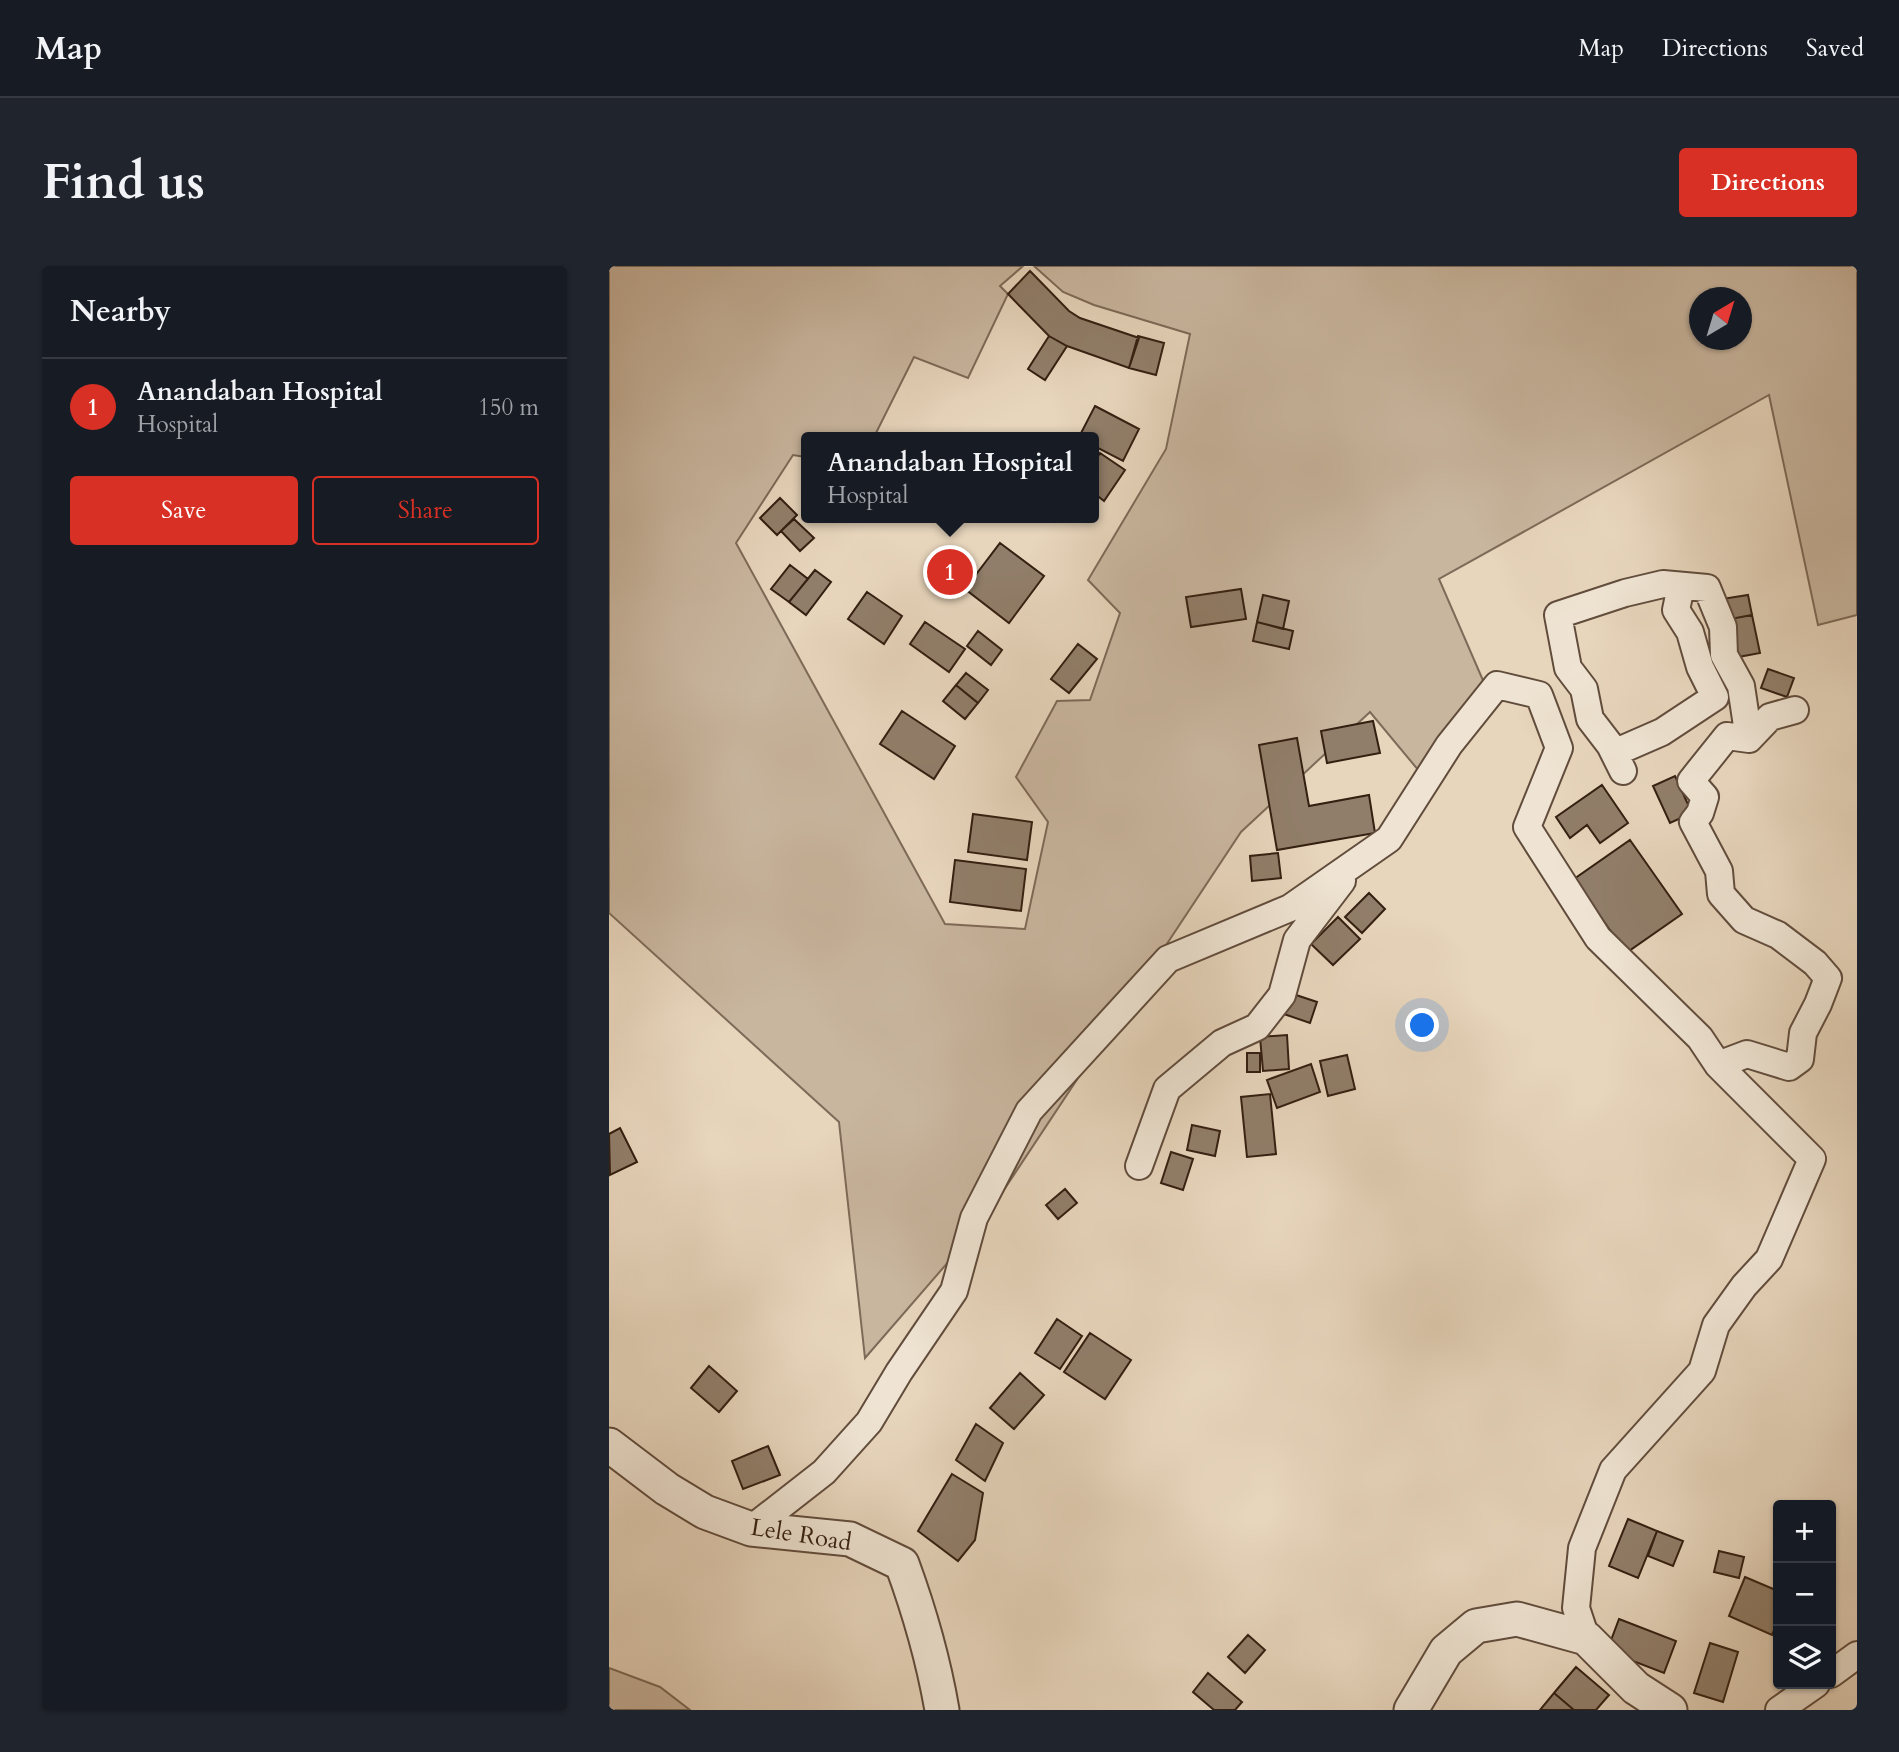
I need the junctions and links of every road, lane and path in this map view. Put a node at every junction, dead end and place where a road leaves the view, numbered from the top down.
1 (1681, 586) junction
2 (1795, 710) dead end
3 (1749, 739) junction
4 (1358, 860) junction
5 (1718, 1065) junction
6 (1139, 1166) dead end
7 (609, 1445) edge
8 (751, 1529) junction
9 (1586, 1638) junction
10 (1857, 1655) edge
11 (1836, 1670) edge
12 (1809, 1689) edge
13 (942, 1710) edge
14 (1411, 1710) edge
15 (1670, 1710) edge
16 (1779, 1710) edge

1 - 1 street
1 - 3 street
2 - 3 street
3 - 5 street
4 - 5 street
4 - 6 street
4 - 8 street
5 - 9 street
7 - 8 street, Lele Road
8 - 13 street, Lele Road
9 - 14 street
9 - 15 street
10 - 11 street
12 - 16 street

